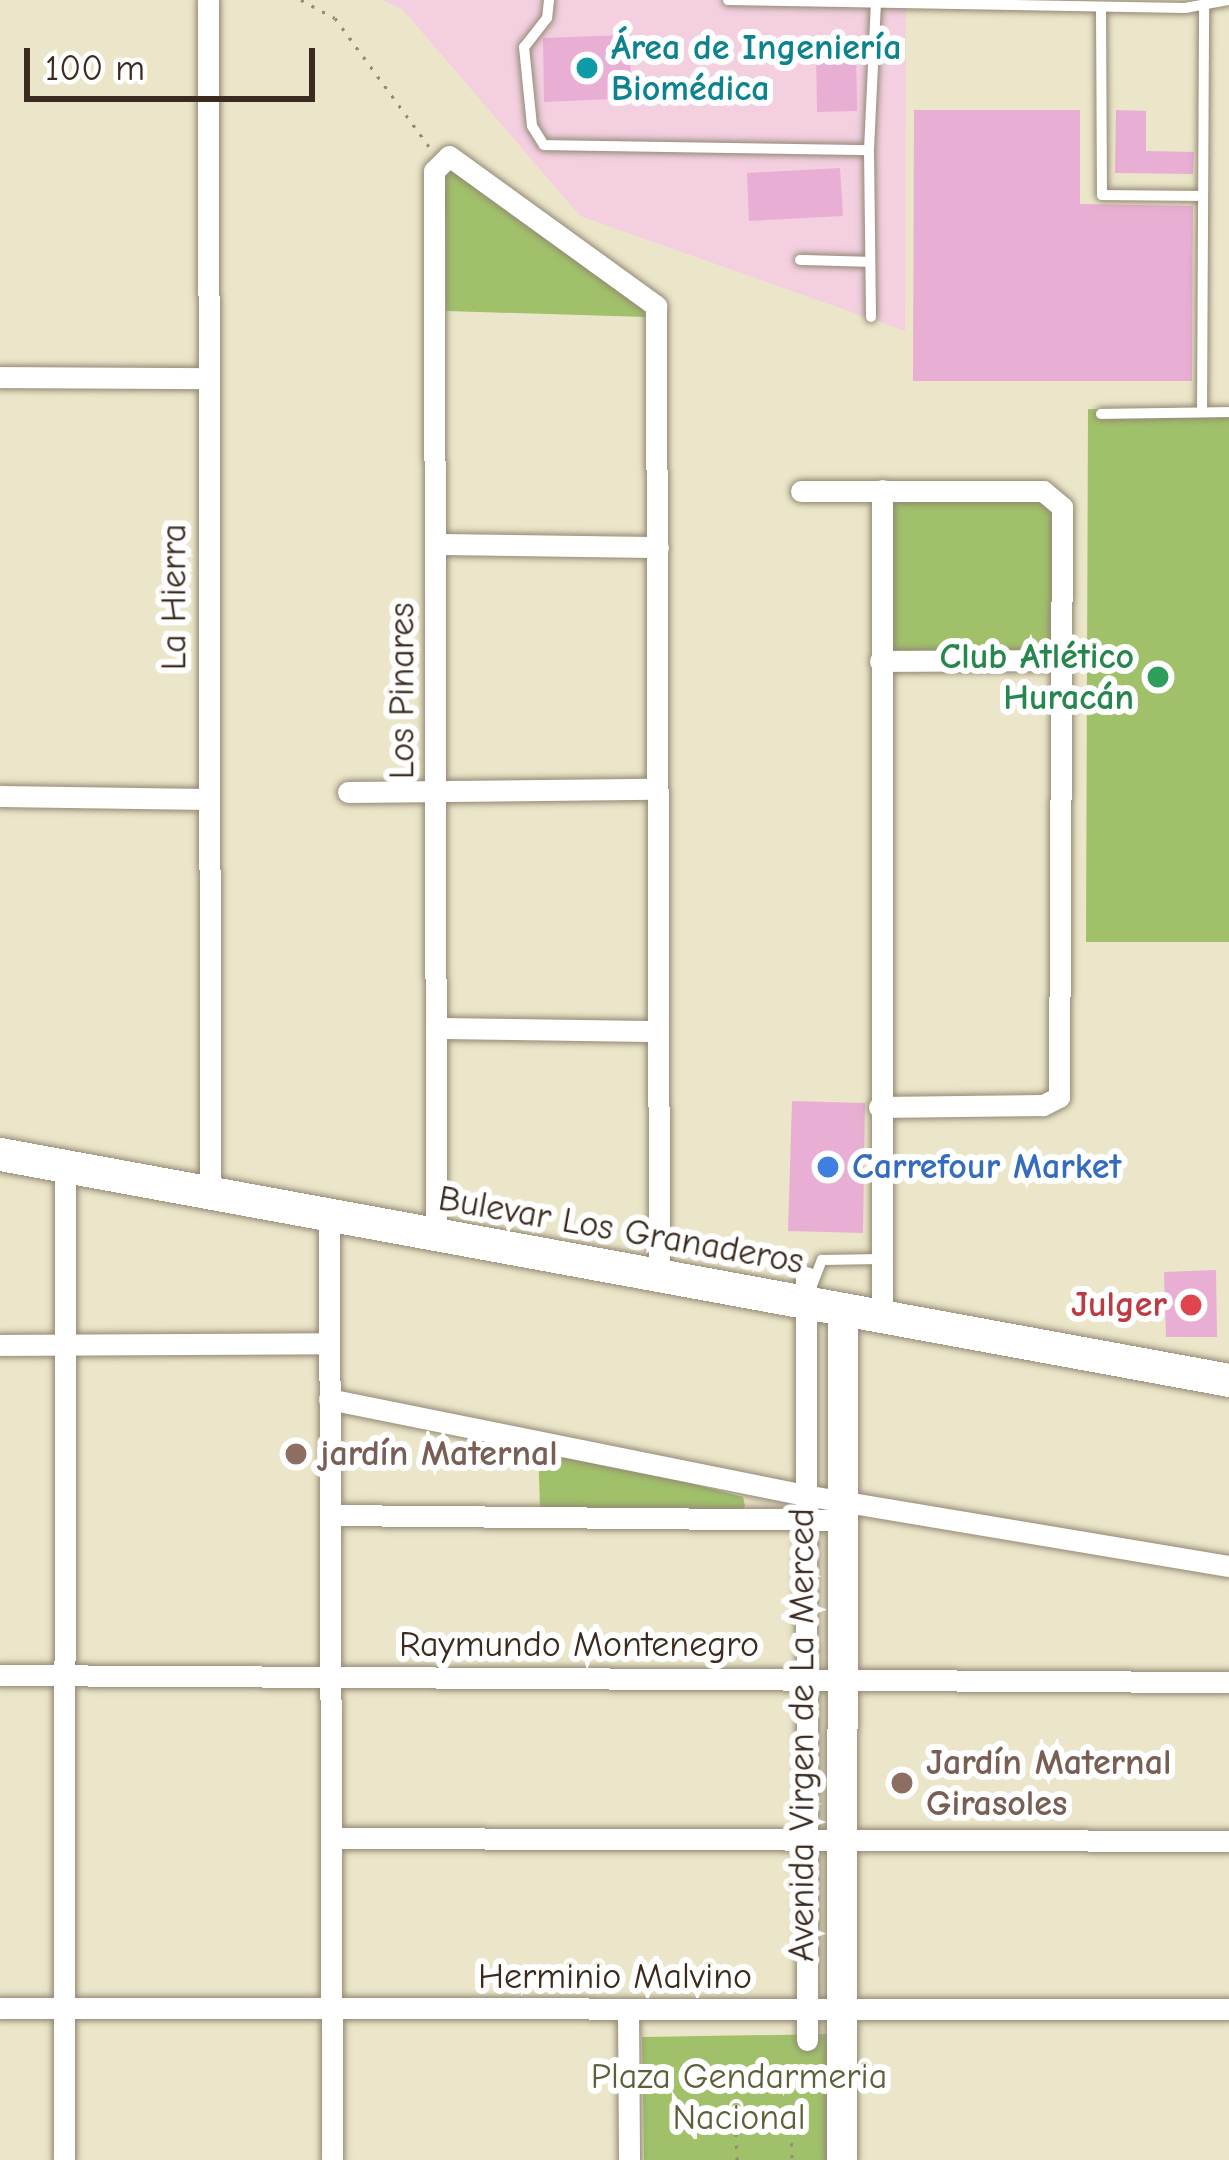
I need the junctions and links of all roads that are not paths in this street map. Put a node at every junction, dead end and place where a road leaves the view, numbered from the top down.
1 (208, 0) edge
2 (549, 0) edge
3 (728, 0) edge
4 (876, 1) edge
5 (1229, 1) edge
6 (1204, 5) junction
7 (1101, 7) junction
8 (869, 150) junction
9 (1203, 196) junction
10 (800, 260) dead end
11 (871, 262) junction
12 (871, 317) dead end
13 (0, 377) edge
14 (209, 378) junction
15 (1202, 412) junction
16 (1229, 412) edge
17 (1101, 414) dead end
18 (882, 490) junction
19 (801, 491) dead end
20 (436, 544) junction
21 (658, 548) junction
22 (1062, 660) junction
23 (880, 662) junction
24 (655, 789) junction
25 (434, 791) junction
26 (348, 792) dead end
27 (0, 796) edge
28 (206, 799) junction
29 (436, 1028) junction
30 (656, 1031) junction
31 (879, 1108) junction
32 (0, 1154) edge
33 (64, 1167) junction
34 (210, 1194) junction
35 (329, 1217) junction
36 (436, 1235) junction
37 (881, 1259) junction
38 (659, 1274) junction
39 (817, 1299) junction
40 (882, 1317) junction
41 (328, 1343) junction
42 (67, 1344) junction
43 (0, 1345) edge
44 (1229, 1379) edge
45 (329, 1399) junction
46 (805, 1505) junction
47 (840, 1510) junction
48 (329, 1515) junction
49 (1229, 1566) edge
50 (0, 1675) edge
51 (66, 1676) junction
52 (330, 1678) junction
53 (806, 1678) junction
54 (840, 1679) junction
55 (1229, 1682) edge
56 (331, 1838) junction
57 (1229, 1840) edge
58 (807, 1843) junction
59 (842, 1844) junction
60 (0, 2008) edge
61 (64, 2008) junction
62 (333, 2008) junction
63 (1229, 2009) edge
64 (628, 2010) junction
65 (808, 2012) junction
66 (843, 2012) junction
67 (807, 2040) dead end
68 (64, 2160) edge
69 (332, 2160) edge
70 (629, 2160) edge
71 (842, 2160) edge

1 - 14 street, La Hierra
2 - 8 lane
3 - 4 lane
4 - 7 lane
4 - 8 lane
5 - 6 lane
6 - 7 lane
6 - 9 lane
7 - 9 lane
8 - 11 lane
9 - 15 lane
10 - 11 lane
11 - 12 lane
13 - 14 street
14 - 28 street, La Hierra
15 - 16 lane
15 - 17 lane
18 - 19 street
18 - 22 street
18 - 23 street
20 - 21 street
20 - 21 street, Los Pinares
20 - 25 street, Los Pinares
21 - 24 street
22 - 23 street
22 - 31 street
23 - 31 street
24 - 25 street
24 - 30 street
25 - 26 street
25 - 29 street, Los Pinares
27 - 28 street
28 - 34 street, La Hierra
29 - 30 street
29 - 36 street, Los Pinares
30 - 38 street
31 - 37 street
32 - 33 main road, Bulevar Los Granaderos
33 - 34 main road, Bulevar Los Granaderos
33 - 42 street
34 - 35 main road, Bulevar Los Granaderos
35 - 36 main road, Bulevar Los Granaderos
35 - 41 street
36 - 38 main road, Bulevar Los Granaderos
37 - 39 lane
37 - 40 street
38 - 39 main road, Bulevar Los Granaderos
39 - 40 main road, Bulevar Los Granaderos
39 - 46 street, Avenida Virgen de La Merced
39 - 47 main road, Avenida Virgen de La Merced
40 - 44 main road, Bulevar Los Granaderos
41 - 42 street
41 - 45 street
42 - 43 street
42 - 51 street
45 - 46 street
45 - 48 street
46 - 47 street
46 - 48 street
46 - 53 street, Avenida Virgen de La Merced
47 - 49 street
47 - 54 main road, Avenida Virgen de La Merced
48 - 52 street
50 - 51 street, Raymundo Montenegro
51 - 52 street, Raymundo Montenegro
51 - 61 street
52 - 53 street, Raymundo Montenegro
52 - 56 street
53 - 54 street, Raymundo Montenegro
53 - 58 street, Avenida Virgen de La Merced
54 - 55 street, Raymundo Montenegro
54 - 59 main road, Avenida Virgen de La Merced
56 - 58 street
56 - 62 street
57 - 59 street
58 - 59 street
58 - 65 street, Avenida Virgen de La Merced
59 - 66 main road, Avenida Virgen de La Merced
60 - 61 street, Herminio Malvino
61 - 62 street, Herminio Malvino
61 - 68 street
62 - 64 street, Herminio Malvino
62 - 69 street
63 - 66 street, Herminio Malvino
64 - 65 street, Herminio Malvino
64 - 70 street
65 - 66 street, Herminio Malvino
65 - 67 street, Avenida Virgen de La Merced
66 - 71 main road, Avenida Virgen de La Merced

